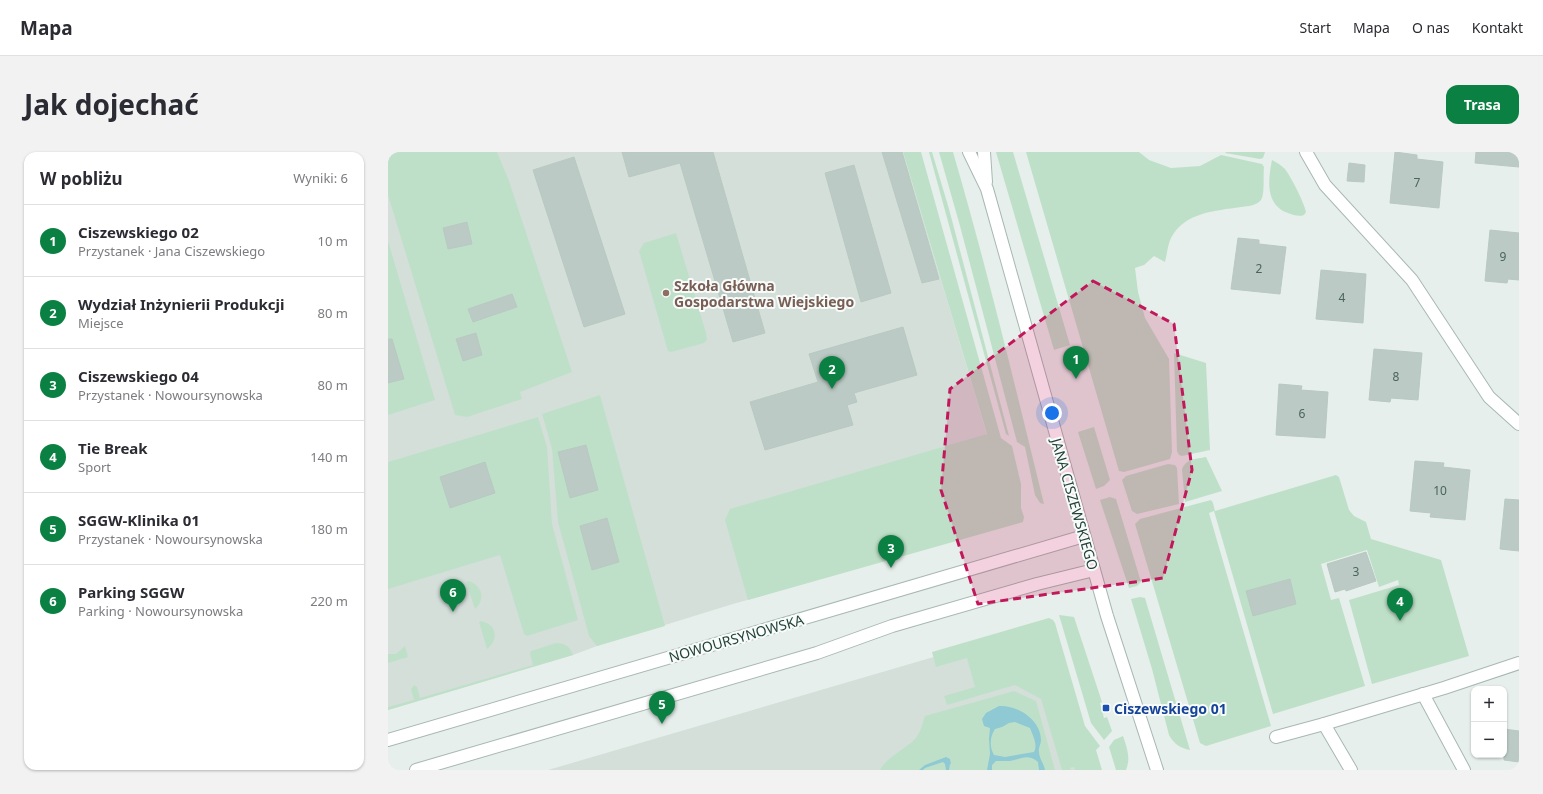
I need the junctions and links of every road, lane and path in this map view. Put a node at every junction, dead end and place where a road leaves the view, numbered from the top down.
1 (969, 152) edge
2 (984, 152) edge
3 (1306, 152) edge
4 (987, 189) junction
5 (1519, 424) edge
6 (1084, 536) junction
7 (1094, 570) junction
8 (1519, 663) edge
9 (1422, 694) junction
10 (1324, 724) junction
11 (1276, 737) dead end
12 (388, 740) edge
13 (416, 770) edge
14 (1157, 770) edge
15 (1351, 770) edge
16 (1464, 770) edge

1 - 4 street, JANA CISZEWSKIEGO
2 - 4 street, JANA CISZEWSKIEGO
3 - 5 street
4 - 6 street, JANA CISZEWSKIEGO
6 - 7 street, JANA CISZEWSKIEGO
6 - 12 street, NOWOURSYNOWSKA
7 - 13 street
7 - 14 street, JANA CISZEWSKIEGO
8 - 9 street
9 - 10 street
9 - 16 street
10 - 11 street
10 - 15 street

